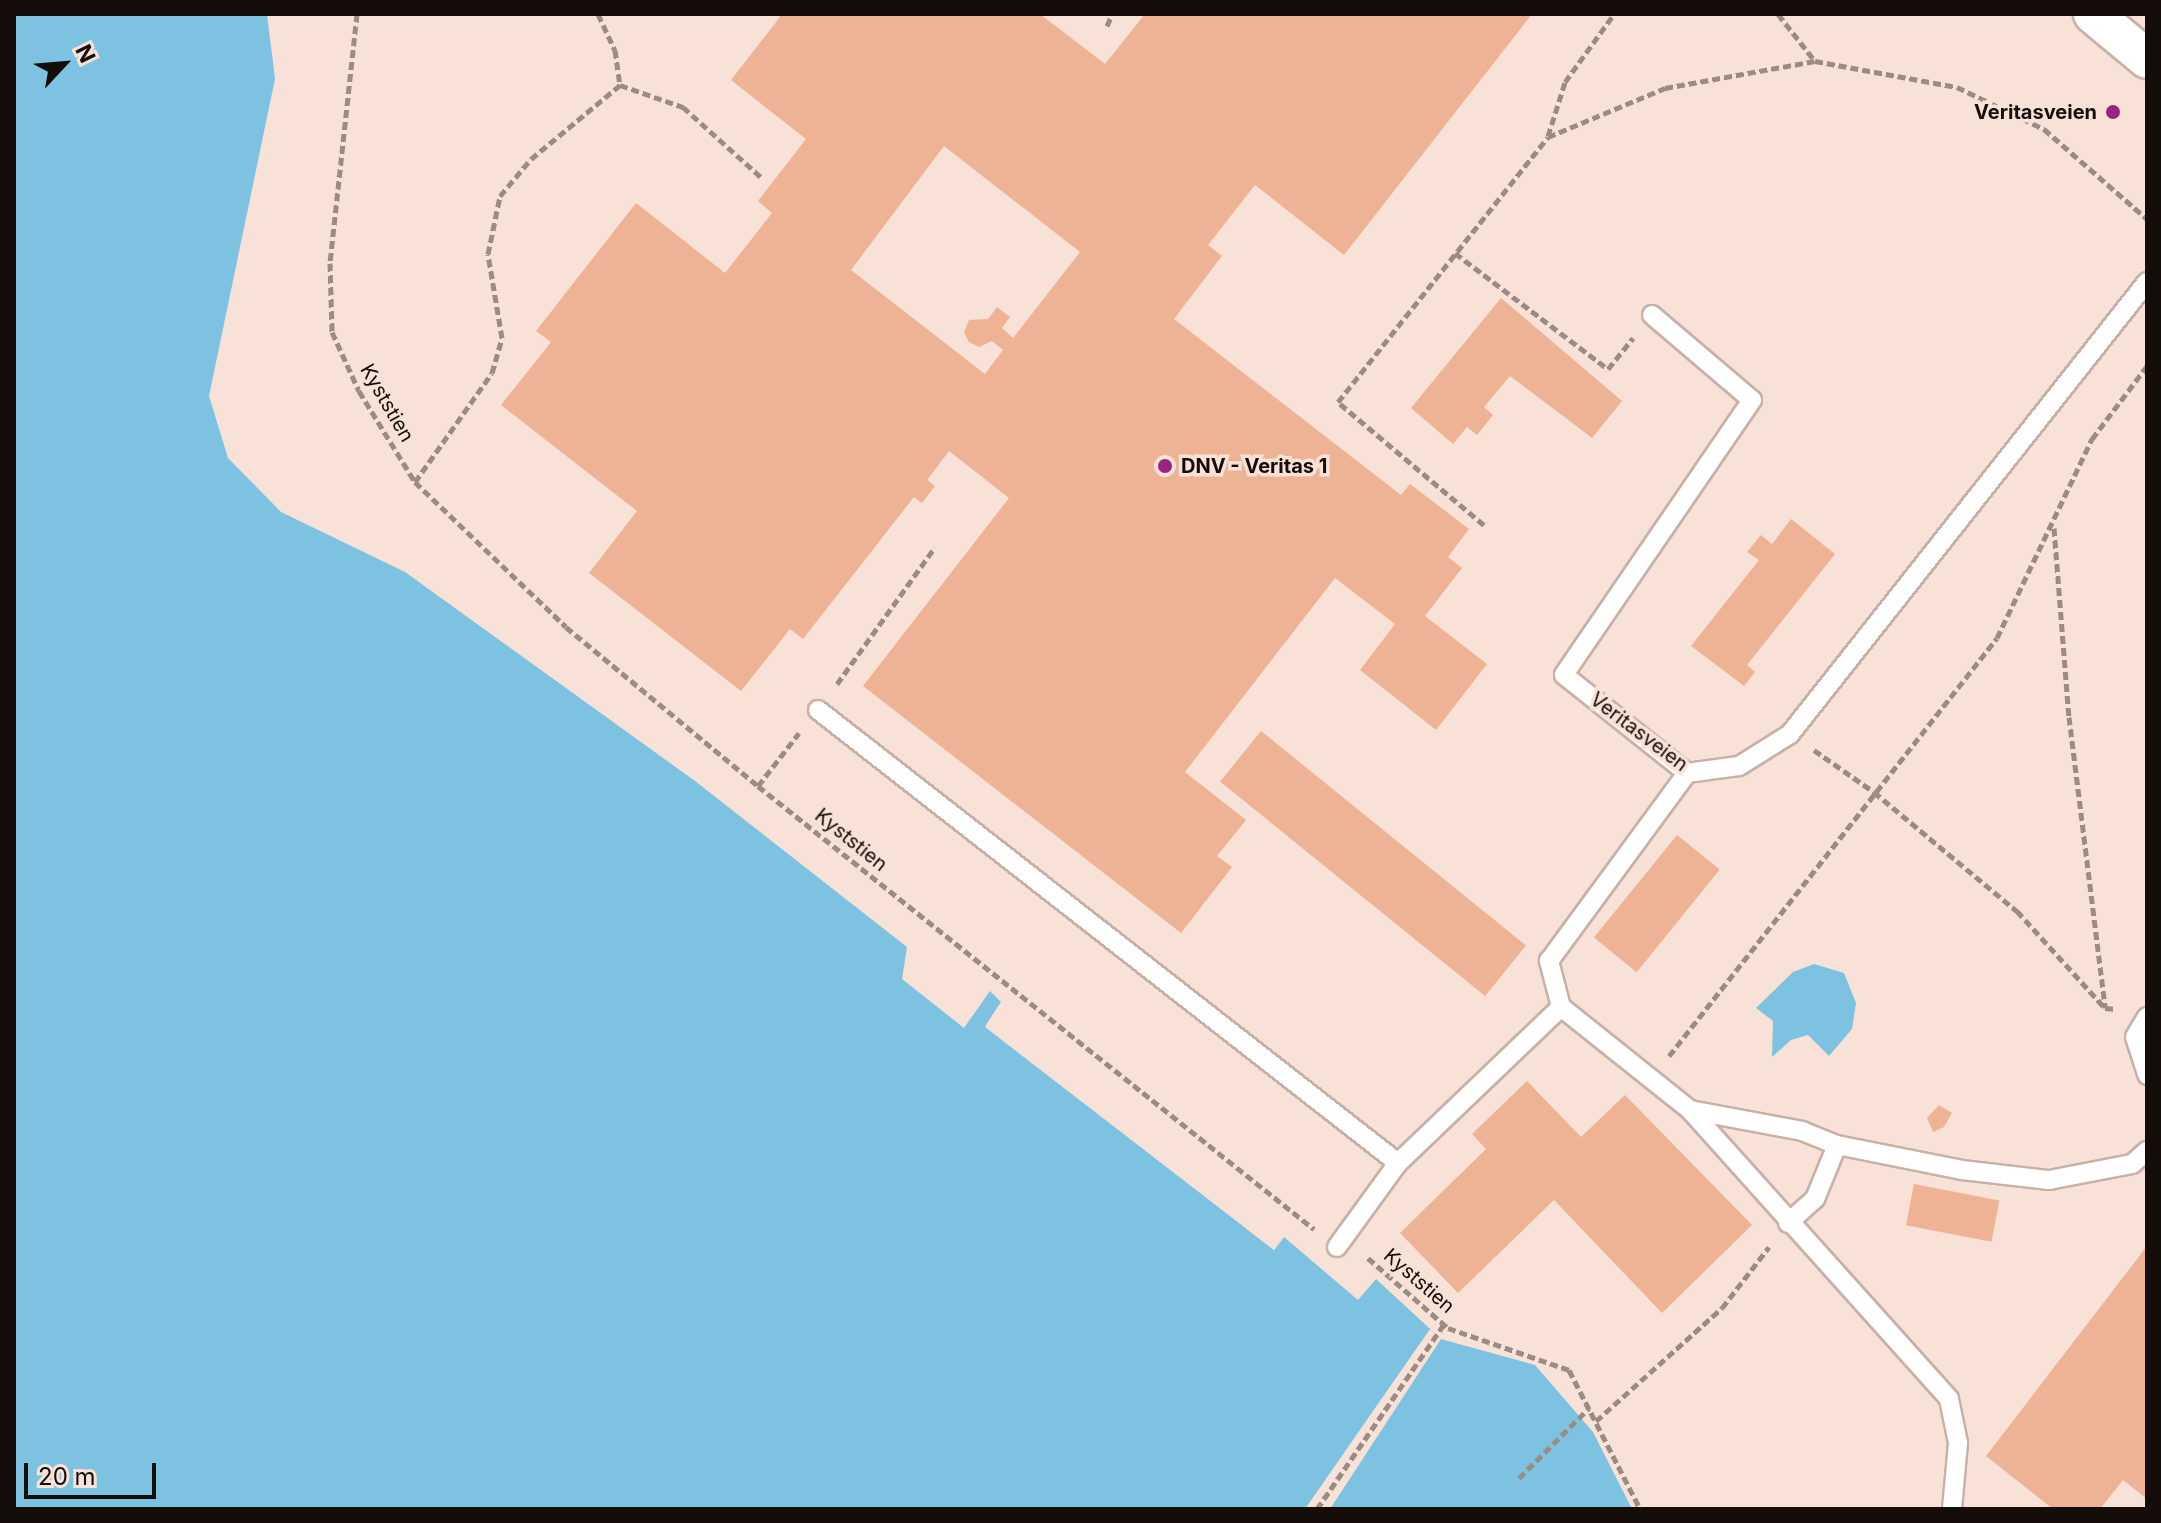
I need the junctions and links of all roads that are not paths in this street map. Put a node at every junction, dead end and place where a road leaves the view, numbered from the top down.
1 (2093, 14) edge
2 (2147, 59) edge
3 (2147, 282) edge
4 (1652, 315) road end
5 (818, 710) road end
6 (1687, 773) junction
7 (1561, 1007) junction
8 (2140, 1013) edge
9 (2147, 1075) edge
10 (1690, 1110) junction
11 (1837, 1145) junction
12 (2147, 1151) edge
13 (1398, 1163) junction
14 (1788, 1223) junction
15 (1337, 1247) road end
16 (1952, 1509) edge

1 - 2 street
3 - 6 lane, Veritasveien
4 - 6 lane, Veritasveien
5 - 13 lane
6 - 7 lane
7 - 10 lane
7 - 13 lane
8 - 9 lane
10 - 11 lane
10 - 14 lane
11 - 12 lane
11 - 14 lane
13 - 15 lane
14 - 16 lane

